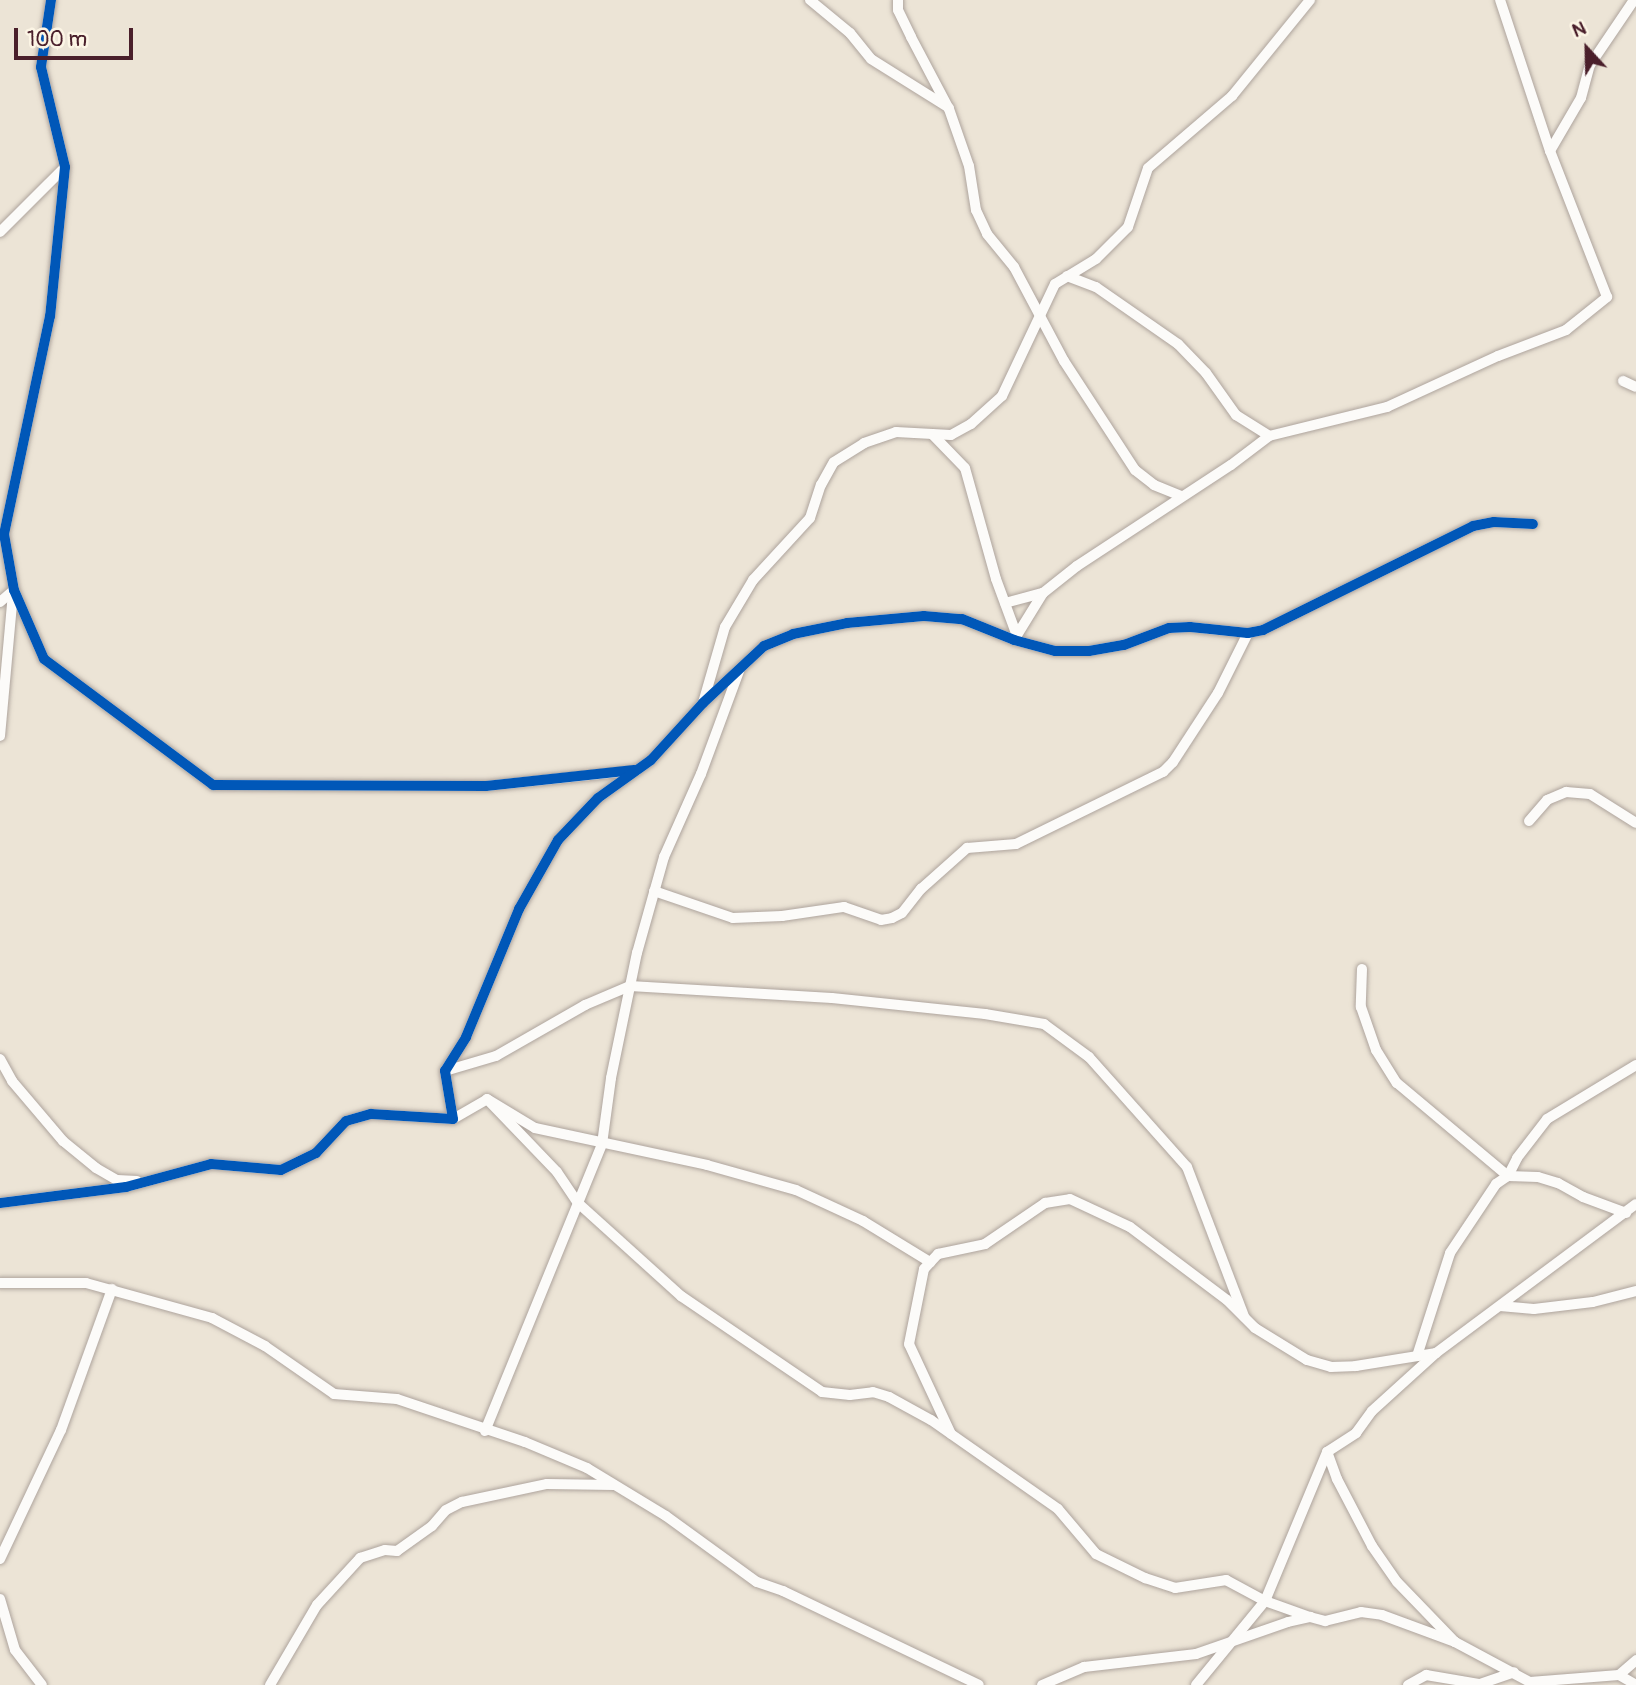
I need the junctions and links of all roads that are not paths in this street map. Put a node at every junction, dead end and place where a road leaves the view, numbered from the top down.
1 (51, 0) edge
2 (810, 0) edge
3 (898, 0) edge
4 (1310, 0) edge
5 (1500, 0) edge
6 (1634, 0) edge
7 (949, 108) junction
8 (1550, 151) junction
9 (65, 167) junction
10 (0, 232) edge
11 (1067, 276) junction
12 (1040, 311) junction
13 (1623, 381) dead end
14 (1636, 387) edge
15 (932, 434) junction
16 (1269, 436) junction
17 (1181, 496) junction
18 (1533, 524) dead end
19 (14, 590) junction
20 (1043, 593) junction
21 (0, 602) edge
22 (1005, 603) junction
23 (1248, 633) junction
24 (1015, 636) junction
25 (740, 670) junction
26 (703, 703) junction
27 (0, 736) edge
28 (638, 769) junction
29 (1529, 821) dead end
30 (1636, 823) edge
31 (654, 891) junction
32 (1362, 970) dead end
33 (630, 986) junction
34 (0, 1059) edge
35 (1636, 1065) edge
36 (445, 1071) junction
37 (486, 1099) junction
38 (453, 1119) junction
39 (602, 1144) junction
40 (1508, 1176) junction
41 (141, 1182) junction
42 (0, 1203) edge
43 (578, 1203) junction
44 (1636, 1204) edge
45 (1626, 1213) junction
46 (930, 1262) junction
47 (0, 1283) edge
48 (112, 1289) junction
49 (1636, 1291) edge
50 (1500, 1306) junction
51 (1244, 1316) junction
52 (1436, 1353) junction
53 (1417, 1356) junction
54 (485, 1431) junction
55 (952, 1435) junction
56 (1326, 1452) junction
57 (615, 1485) junction
58 (0, 1559) edge
59 (0, 1599) edge
60 (1265, 1601) junction
61 (1310, 1617) junction
62 (1235, 1640) junction
63 (1455, 1642) junction
64 (1636, 1660) edge
65 (1514, 1672) junction
66 (1619, 1675) junction
67 (42, 1685) edge
68 (270, 1685) edge
69 (979, 1685) edge
70 (1042, 1685) edge
71 (1196, 1685) edge
72 (1408, 1685) edge
73 (1636, 1685) edge

1 - 9 street
2 - 7 street
3 - 7 street
4 - 11 street
5 - 8 street
6 - 8 street
7 - 12 street
8 - 16 street
9 - 10 street
9 - 19 street
11 - 12 street
11 - 16 street
12 - 15 street
12 - 17 street
13 - 14 street
15 - 22 street
15 - 26 street
16 - 17 street
17 - 20 street
18 - 23 street
19 - 21 street
19 - 27 street
19 - 28 street
20 - 22 street
20 - 24 street
22 - 24 street
23 - 24 street
23 - 31 street
24 - 25 street
25 - 26 street
25 - 31 street
26 - 28 street
28 - 36 street
29 - 30 street
31 - 33 street
32 - 40 street
33 - 36 street
33 - 39 street
33 - 51 street
34 - 41 street
35 - 40 street
36 - 38 street
37 - 38 street
37 - 39 street
37 - 43 street
38 - 41 street
39 - 43 street
39 - 46 street
40 - 45 street
40 - 53 street
41 - 42 street
43 - 54 street
43 - 55 street
44 - 45 street
45 - 50 street
46 - 51 street
46 - 55 street
47 - 48 street
48 - 54 street
48 - 58 street
49 - 50 street
50 - 52 street
51 - 53 street
52 - 53 street
52 - 56 street
54 - 57 street
55 - 60 street
56 - 60 street
56 - 63 street
57 - 68 street
57 - 69 street
59 - 67 street
60 - 61 street
60 - 62 street
61 - 62 street
61 - 63 street
62 - 70 street
62 - 71 street
63 - 65 street
64 - 66 street
65 - 66 street
65 - 72 street
66 - 73 street

